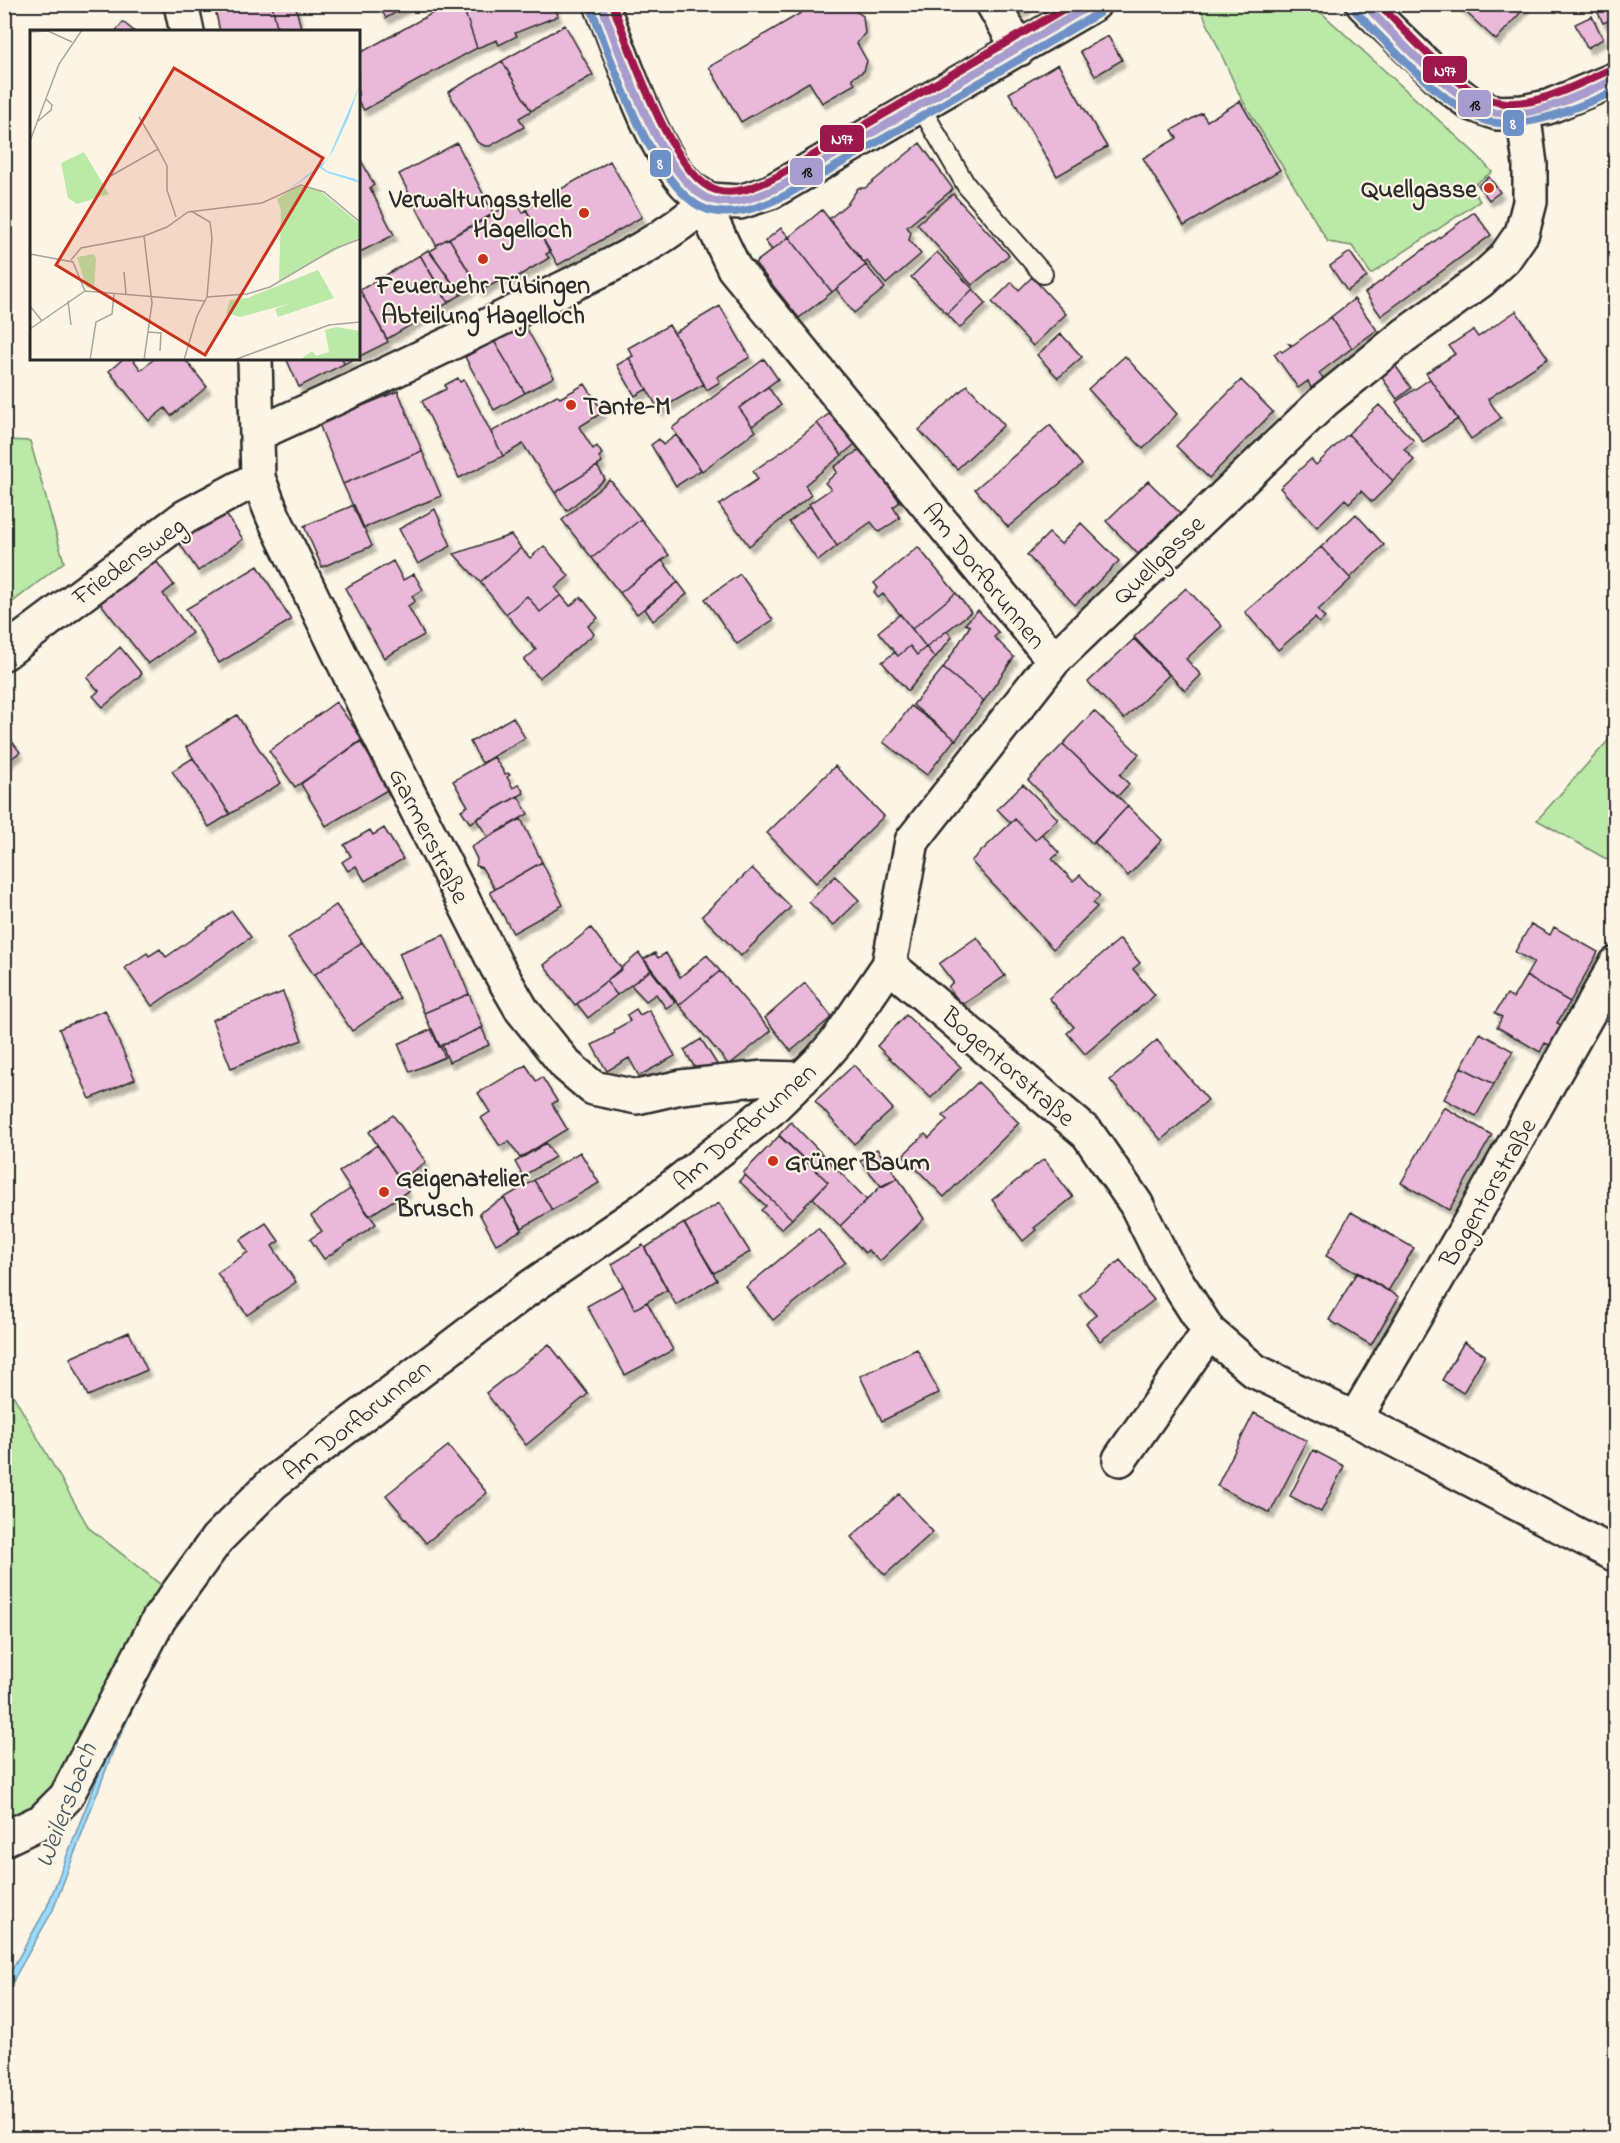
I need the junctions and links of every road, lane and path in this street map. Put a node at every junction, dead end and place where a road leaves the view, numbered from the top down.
1 (181, 4) edge
2 (601, 4) edge
3 (993, 4) edge
4 (1094, 4) edge
5 (1363, 4) edge
6 (187, 30) edge
7 (1019, 49) junction
8 (1612, 80) edge
9 (920, 106) junction
10 (1523, 112) junction
11 (709, 200) junction
12 (1042, 274) dead end
13 (255, 360) edge
14 (257, 434) junction
15 (258, 478) junction
16 (4, 653) edge
17 (1054, 660) junction
18 (1616, 964) edge
19 (889, 965) junction
20 (802, 1079) junction
21 (1209, 1332) junction
22 (1355, 1419) junction
23 (1120, 1459) dead end
24 (1616, 1555) edge
25 (4, 1839) edge

1 - 6 street
2 - 11 street
3 - 7 street
4 - 7 street
5 - 10 street
7 - 9 street
8 - 10 street
9 - 11 street
9 - 12 lane
10 - 17 street, Quellgasse
11 - 14 street
11 - 17 street, Am Dorfbrunnen
13 - 14 street, Garmerstraße
14 - 15 street, Garmerstraße
15 - 16 street, Friedensweg
15 - 20 street, Garmerstraße
17 - 19 street, Am Dorfbrunnen
18 - 22 street, Bogentorstraße
19 - 20 street, Am Dorfbrunnen
19 - 21 street, Bogentorstraße
20 - 25 street, Am Dorfbrunnen
21 - 22 street, Bogentorstraße
21 - 23 street
22 - 24 street, Bogentorstraße

